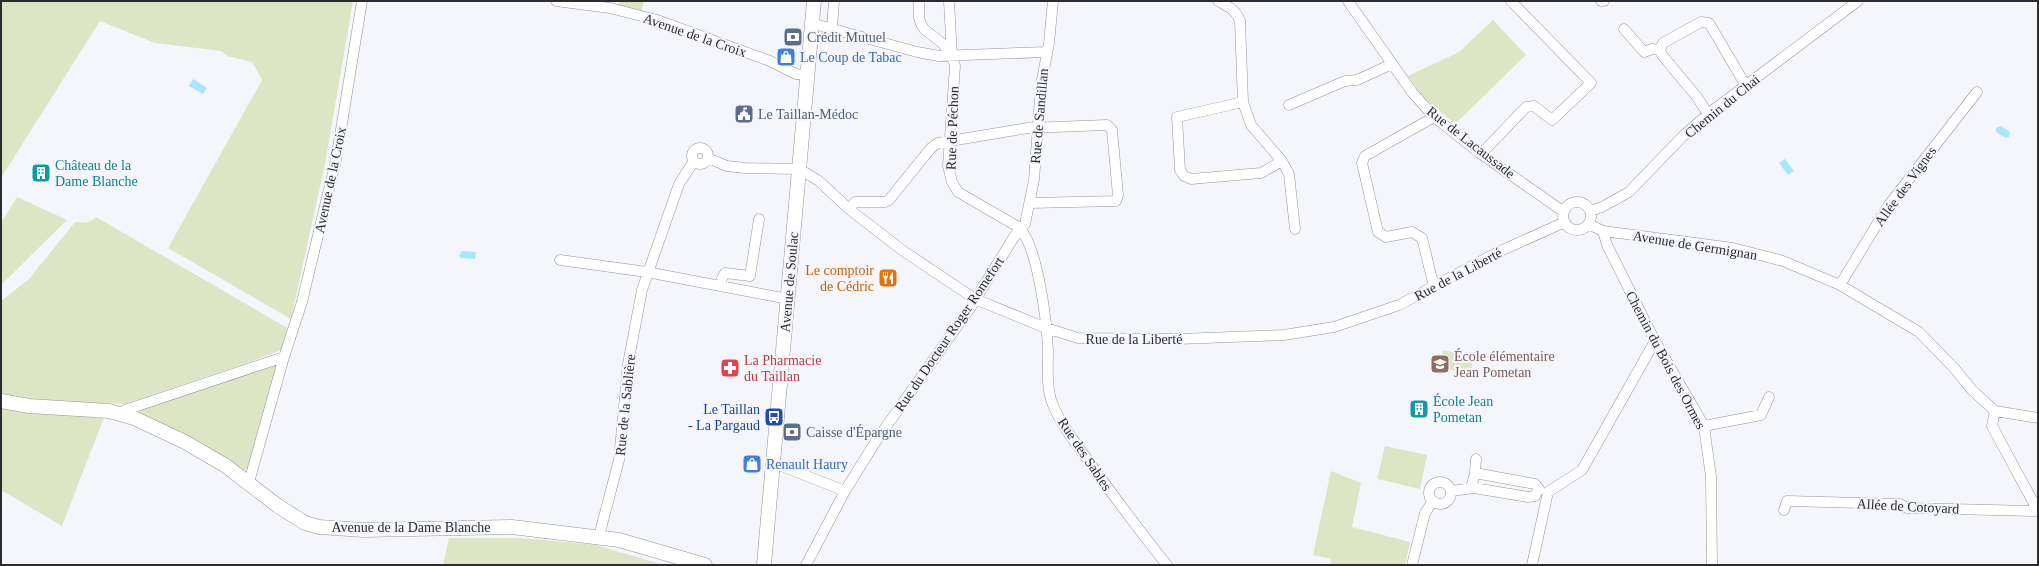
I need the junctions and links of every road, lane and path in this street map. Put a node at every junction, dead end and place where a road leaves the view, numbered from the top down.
1 (362, 1) edge
2 (556, 1) edge
3 (814, 1) edge
4 (834, 1) edge
5 (919, 1) edge
6 (949, 1) edge
7 (1053, 1) edge
8 (1218, 1) edge
9 (1348, 1) edge
10 (1511, 1) edge
11 (1601, 1) edge
12 (1604, 1) edge
13 (1858, 1) edge
14 (811, 23) junction
15 (832, 28) junction
16 (1624, 29) dead end
17 (1660, 50) junction
18 (1046, 52) junction
19 (952, 56) junction
20 (1392, 64) junction
21 (807, 75) junction
22 (1746, 86) junction
23 (1977, 92) dead end
24 (1243, 102) junction
25 (1289, 106) dead end
26 (1708, 114) junction
27 (1434, 117) junction
28 (1037, 128) junction
29 (948, 141) junction
30 (1481, 154) junction
31 (708, 158) joint
32 (1282, 161) junction
33 (799, 170) junction
34 (1030, 203) junction
35 (849, 209) junction
36 (1590, 211) junction
37 (1564, 217) junction
38 (759, 219) dead end
39 (1588, 224) junction
40 (1020, 228) junction
41 (1295, 229) dead end
42 (1604, 231) junction
43 (560, 260) dead end
44 (647, 272) junction
45 (1840, 285) junction
46 (720, 286) junction
47 (1434, 287) junction
48 (788, 299) junction
49 (975, 299) junction
50 (1046, 328) junction
51 (1655, 340) junction
52 (284, 357) junction
53 (1769, 397) dead end
54 (1, 401) edge
55 (1994, 411) junction
56 (124, 414) junction
57 (2038, 418) edge
58 (1704, 426) junction
59 (1476, 460) dead end
60 (774, 463) junction
61 (1475, 473) junction
62 (249, 482) junction
63 (1471, 488) junction
64 (845, 491) junction
65 (1451, 491) junction
66 (1433, 501) junction
67 (1784, 510) dead end
68 (2038, 511) edge
69 (599, 536) junction
70 (706, 565) edge
71 (762, 565) edge
72 (806, 565) edge
73 (1167, 565) edge
74 (1412, 565) edge
75 (1532, 565) edge
76 (1712, 565) edge

1 - 52 street, Avenue de la Croix
2 - 21 street, Avenue de la Croix
3 - 14 main road, Avenue de Soulac
4 - 15 street
5 - 19 street
6 - 19 street, Rue de Péchon
7 - 18 street, Rue de Sandillan
8 - 24 street
9 - 20 street, Rue de Lacaussade
10 - 30 street
11 - 12 street
13 - 22 street, Chemin du Chai
14 - 15 street
14 - 21 main road, Avenue de Soulac
15 - 19 street
16 - 17 street
17 - 22 street
17 - 26 street
18 - 19 street
18 - 28 street, Rue de Sandillan
19 - 29 street, Rue de Péchon
20 - 25 street
20 - 27 street, Rue de Lacaussade
21 - 33 main road, Avenue de Soulac
22 - 26 street, Chemin du Chai
23 - 45 street, Allée des Vignes
24 - 32 street
24 - 32 street
26 - 36 street, Chemin du Chai
27 - 30 street, Rue de Lacaussade
27 - 47 street
28 - 29 street
28 - 34 street, Rue de Sandillan
28 - 34 street
29 - 35 street
29 - 40 street, Rue de Péchon
30 - 37 street, Rue de Lacaussade
31 - 33 street, Rue de la Liberté
31 - 44 street, Rue de la Sablière
32 - 41 street
33 - 35 street, Rue de la Liberté
33 - 48 main road, Avenue de Soulac
34 - 40 street, Rue de Sandillan
35 - 49 street, Rue de la Liberté
36 - 37 street
36 - 39 street
37 - 39 street
37 - 47 street, Rue de la Liberté
38 - 46 street
39 - 42 street, Avenue de Germignan
40 - 49 street, Rue du Docteur Roger Romefort
40 - 50 street
42 - 45 street, Avenue de Germignan
42 - 51 street, Chemin du Bois des Ormes
43 - 44 street
44 - 46 street
44 - 69 street, Rue de la Sablière
45 - 55 street, Avenue de Germignan
46 - 48 street
47 - 50 street, Rue de la Liberté
48 - 60 main road, Avenue de Soulac
49 - 50 street, Rue de la Liberté
49 - 64 street, Rue du Docteur Roger Romefort
50 - 73 street, Rue des Sables
51 - 58 street, Chemin du Bois des Ormes
51 - 75 street
52 - 56 street
52 - 62 street, Avenue de la Croix
53 - 58 street
54 - 56 main road, Avenue de la Dame Blanche
55 - 57 street
55 - 68 street
56 - 62 main road, Avenue de la Dame Blanche
58 - 76 street, Chemin du Bois des Ormes
59 - 61 street
60 - 64 street
60 - 71 main road, Avenue de Soulac
61 - 63 street
61 - 63 street
62 - 69 main road, Avenue de la Dame Blanche
63 - 65 street
64 - 72 street, Rue du Docteur Roger Romefort
65 - 66 street
65 - 66 street
66 - 74 street
67 - 68 street, Allée de Cotoyard
69 - 70 main road, Avenue de la Dame Blanche

